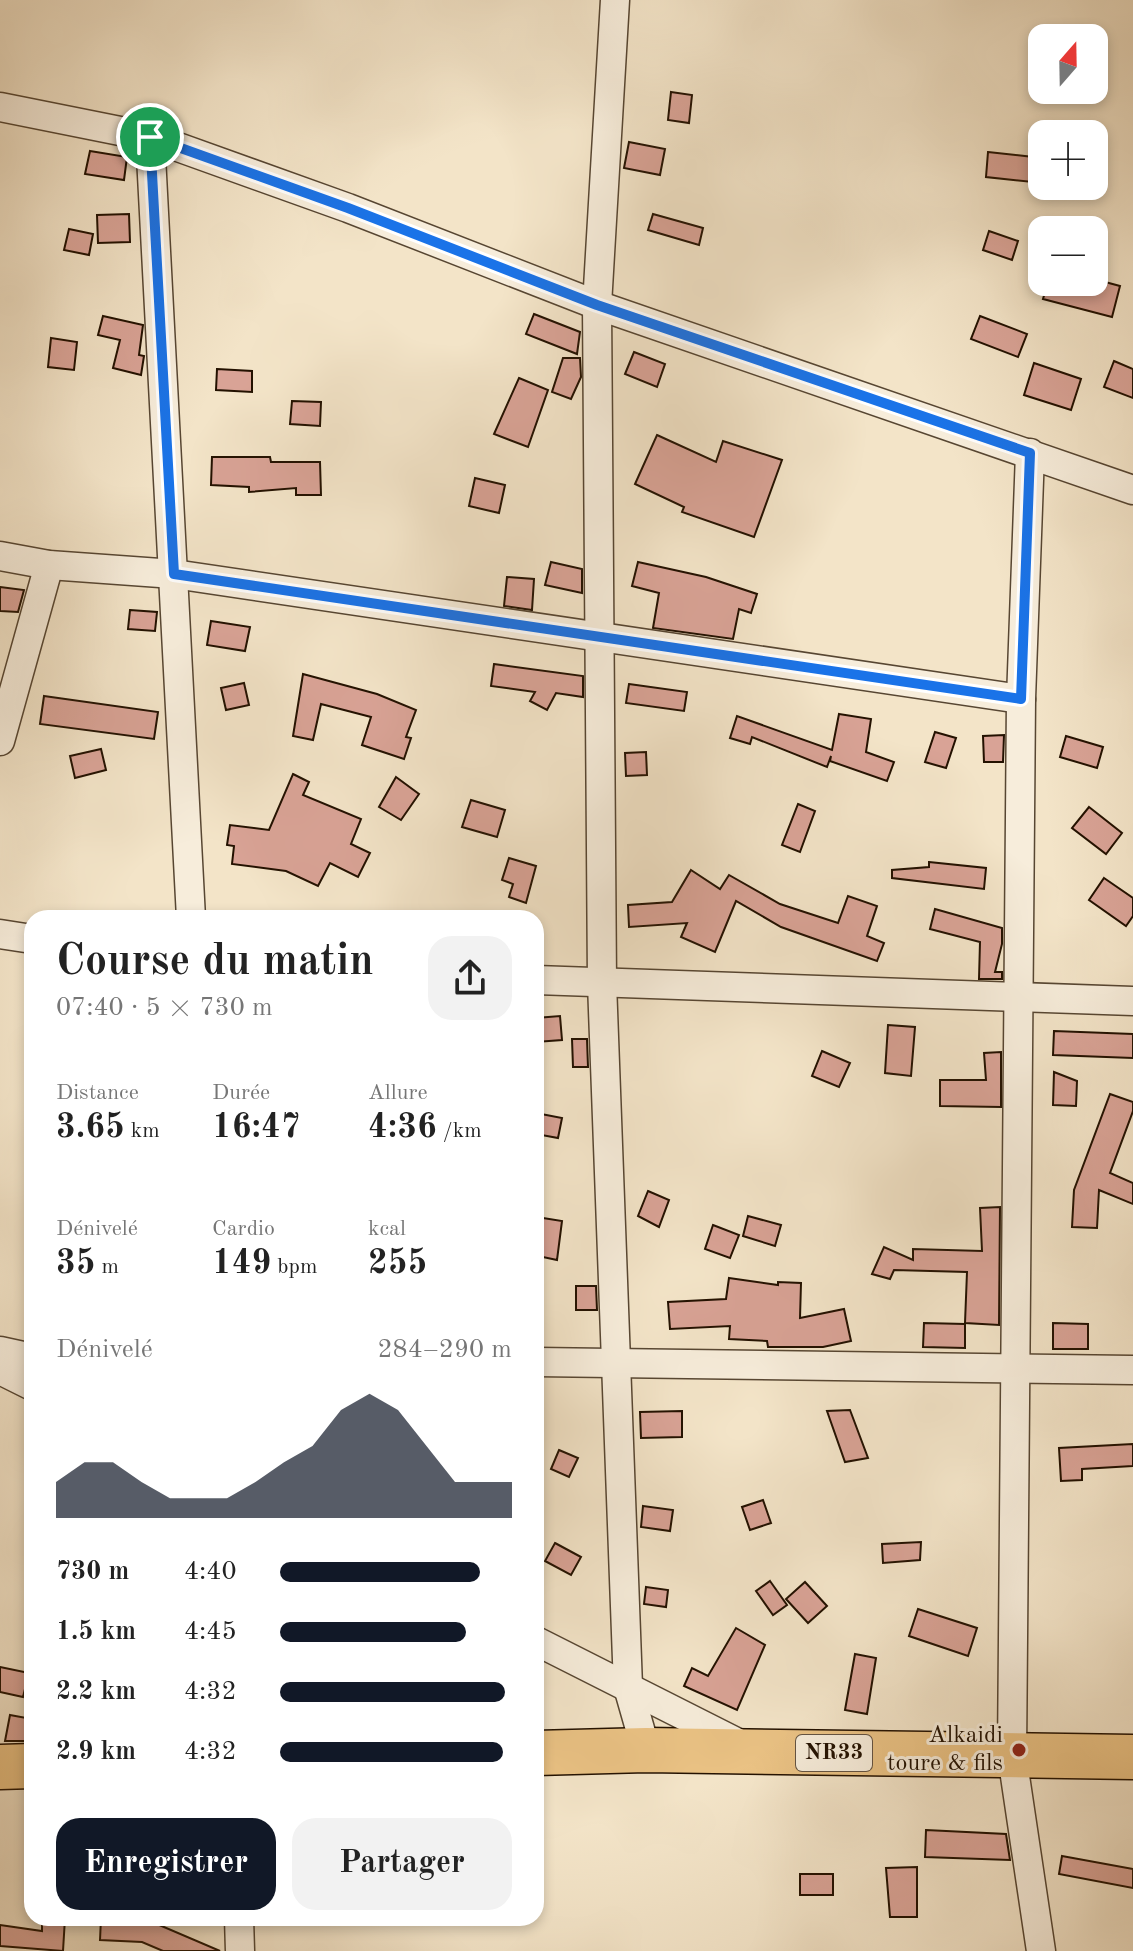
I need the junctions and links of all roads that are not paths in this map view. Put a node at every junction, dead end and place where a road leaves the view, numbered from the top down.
1 (615, 0) edge
2 (0, 107) edge
3 (150, 137) junction
4 (597, 305) junction
5 (1030, 453) junction
6 (1133, 490) edge
7 (0, 556) edge
8 (49, 565) junction
9 (174, 574) junction
10 (601, 638) junction
11 (1021, 699) junction
12 (0, 741) edge
13 (191, 910) edge
14 (0, 934) edge
15 (24, 938) edge
16 (544, 980) edge
17 (602, 983) junction
18 (1018, 999) junction
19 (1133, 1001) edge
20 (0, 1351) edge
21 (24, 1356) edge
22 (544, 1362) edge
23 (615, 1363) junction
24 (1015, 1369) junction
25 (0, 1370) edge
26 (1133, 1370) edge
27 (24, 1382) edge
28 (544, 1645) edge
29 (628, 1687) junction
30 (646, 1750) junction
31 (755, 1752) junction
32 (544, 1753) edge
33 (1012, 1756) junction
34 (1133, 1757) edge
35 (24, 1766) edge
36 (0, 1767) edge
37 (239, 1926) edge
38 (240, 1951) edge
39 (1041, 1951) edge

1 - 4 street
2 - 3 street
3 - 4 street
3 - 9 street
4 - 5 street
4 - 10 street
5 - 6 street
5 - 11 street
7 - 8 street
8 - 9 street
8 - 12 street
9 - 10 street
9 - 13 street
10 - 11 street
10 - 17 street
11 - 18 street
14 - 15 street
16 - 17 street
17 - 18 street
17 - 23 street
18 - 19 street
18 - 24 street
20 - 21 street
22 - 23 street
23 - 24 street
23 - 29 street
24 - 26 street
24 - 33 street
25 - 27 street
28 - 29 street
29 - 30 street
29 - 31 street
30 - 31 main road, NR33
30 - 32 main road, NR33
31 - 33 main road, NR33
33 - 34 main road, NR33
33 - 39 street
35 - 36 main road
37 - 38 street

